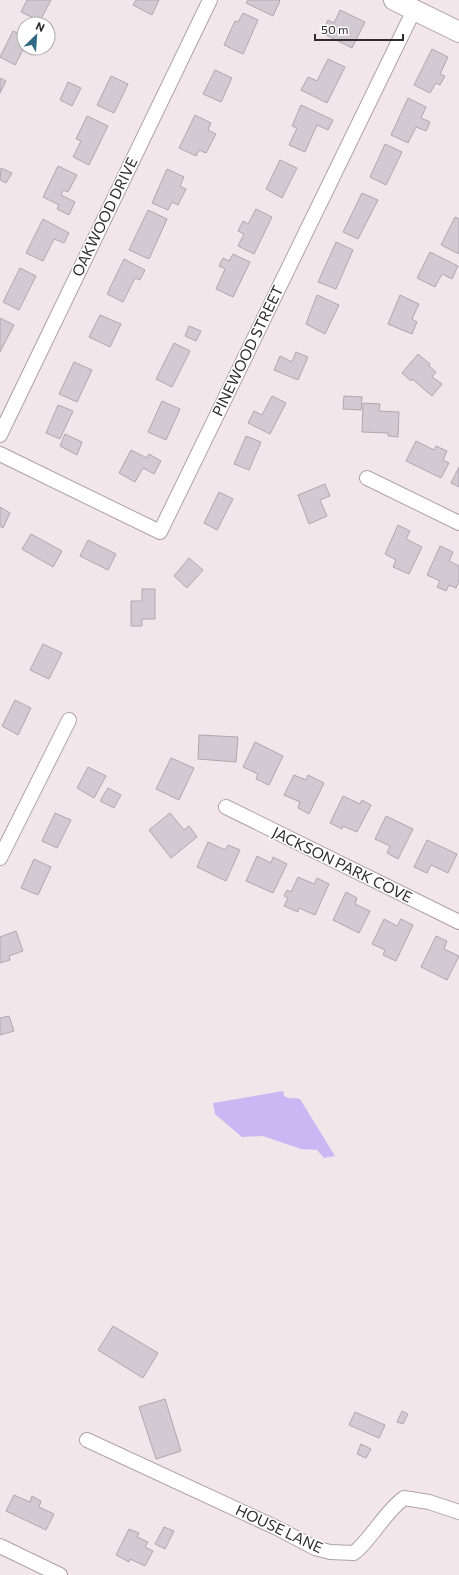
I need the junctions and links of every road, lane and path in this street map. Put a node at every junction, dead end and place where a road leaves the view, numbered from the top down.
1 (210, 0) edge
2 (394, 0) edge
3 (414, 10) junction
4 (459, 32) edge
5 (0, 434) edge
6 (0, 454) edge
7 (367, 478) dead end
8 (459, 523) edge
9 (69, 720) dead end
10 (226, 807) dead end
11 (0, 858) edge
12 (459, 922) edge
13 (87, 1440) dead end
14 (459, 1512) edge
15 (0, 1546) edge
16 (60, 1575) edge

1 - 5 street, OAKWOOD DRIVE
2 - 3 street
3 - 4 street
3 - 6 street, PINEWOOD STREET
7 - 8 street
9 - 11 street
10 - 12 street, JACKSON PARK COVE
13 - 14 street, HOUSE LANE
15 - 16 street

